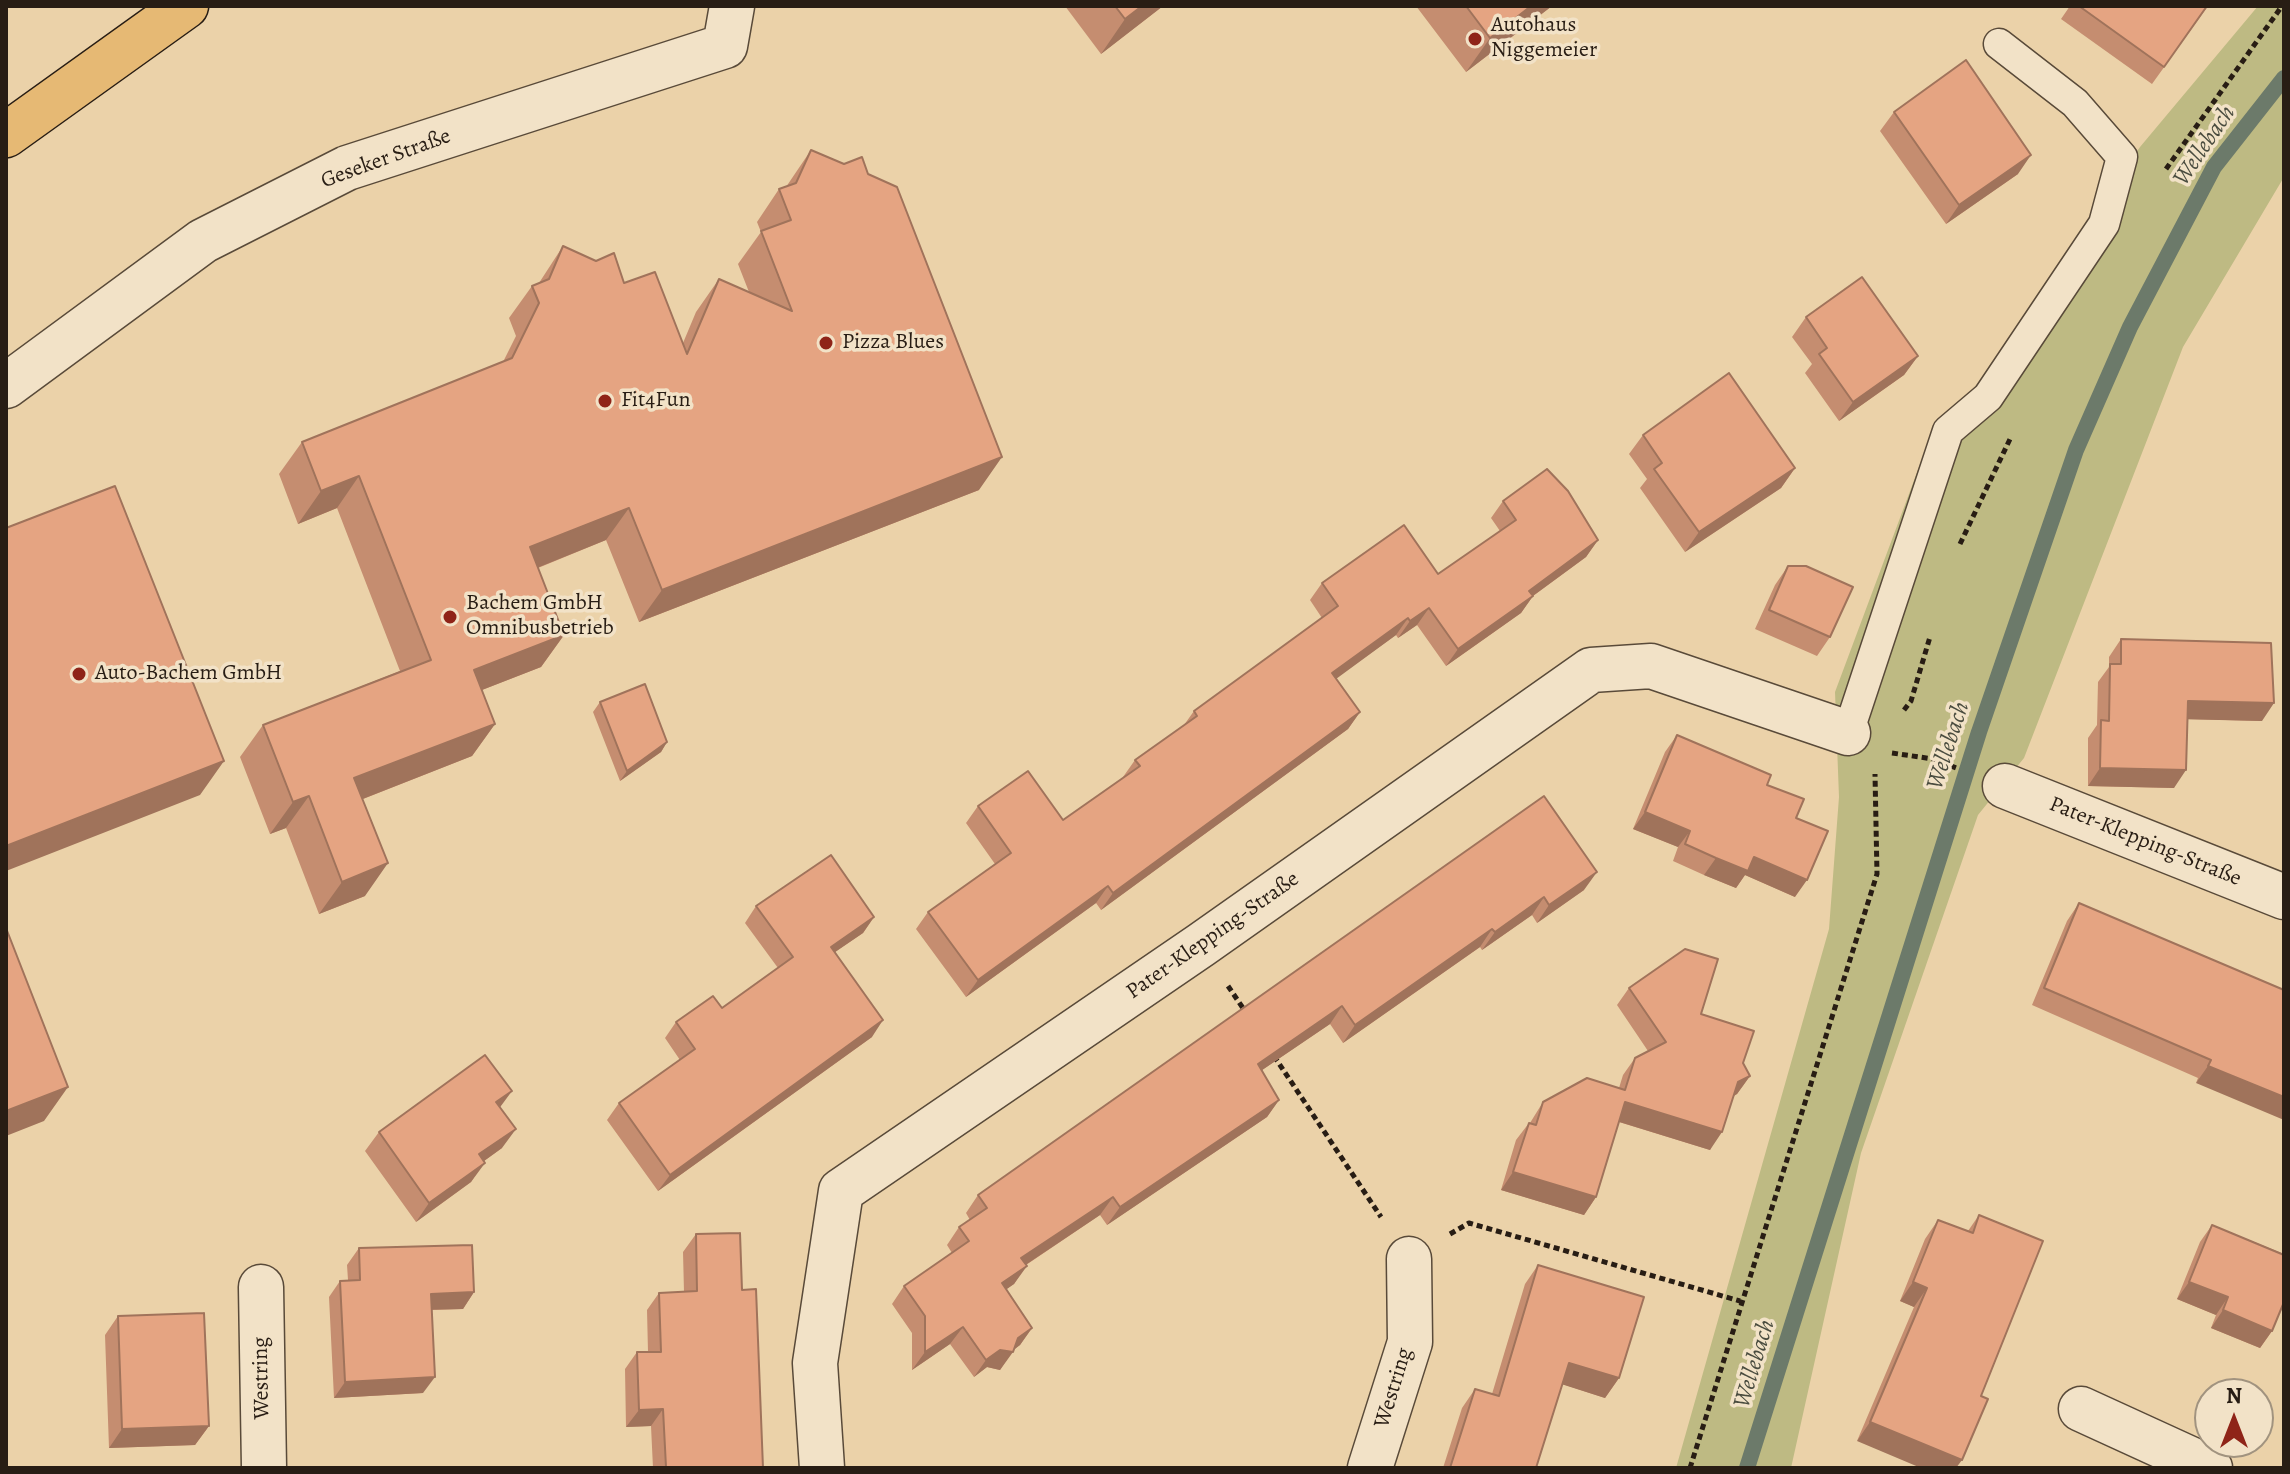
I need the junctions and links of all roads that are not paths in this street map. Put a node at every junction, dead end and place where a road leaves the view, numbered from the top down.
1 (186, 6) edge
2 (732, 6) edge
3 (1999, 44) dead end
4 (6, 135) edge
5 (6, 386) edge
6 (1861, 749) joint
7 (2005, 786) dead end
8 (2284, 897) edge
9 (1409, 1259) road end
10 (261, 1287) dead end
11 (2081, 1409) dead end
12 (264, 1468) edge
13 (822, 1468) edge
14 (1370, 1468) edge
15 (2210, 1468) edge

1 - 4 main road
2 - 5 street, Geseker Straße
3 - 6 lane
6 - 13 street, Pater-Klepping-Straße
7 - 8 street, Pater-Klepping-Straße
9 - 14 street, Westring
10 - 12 street, Westring
11 - 15 street

